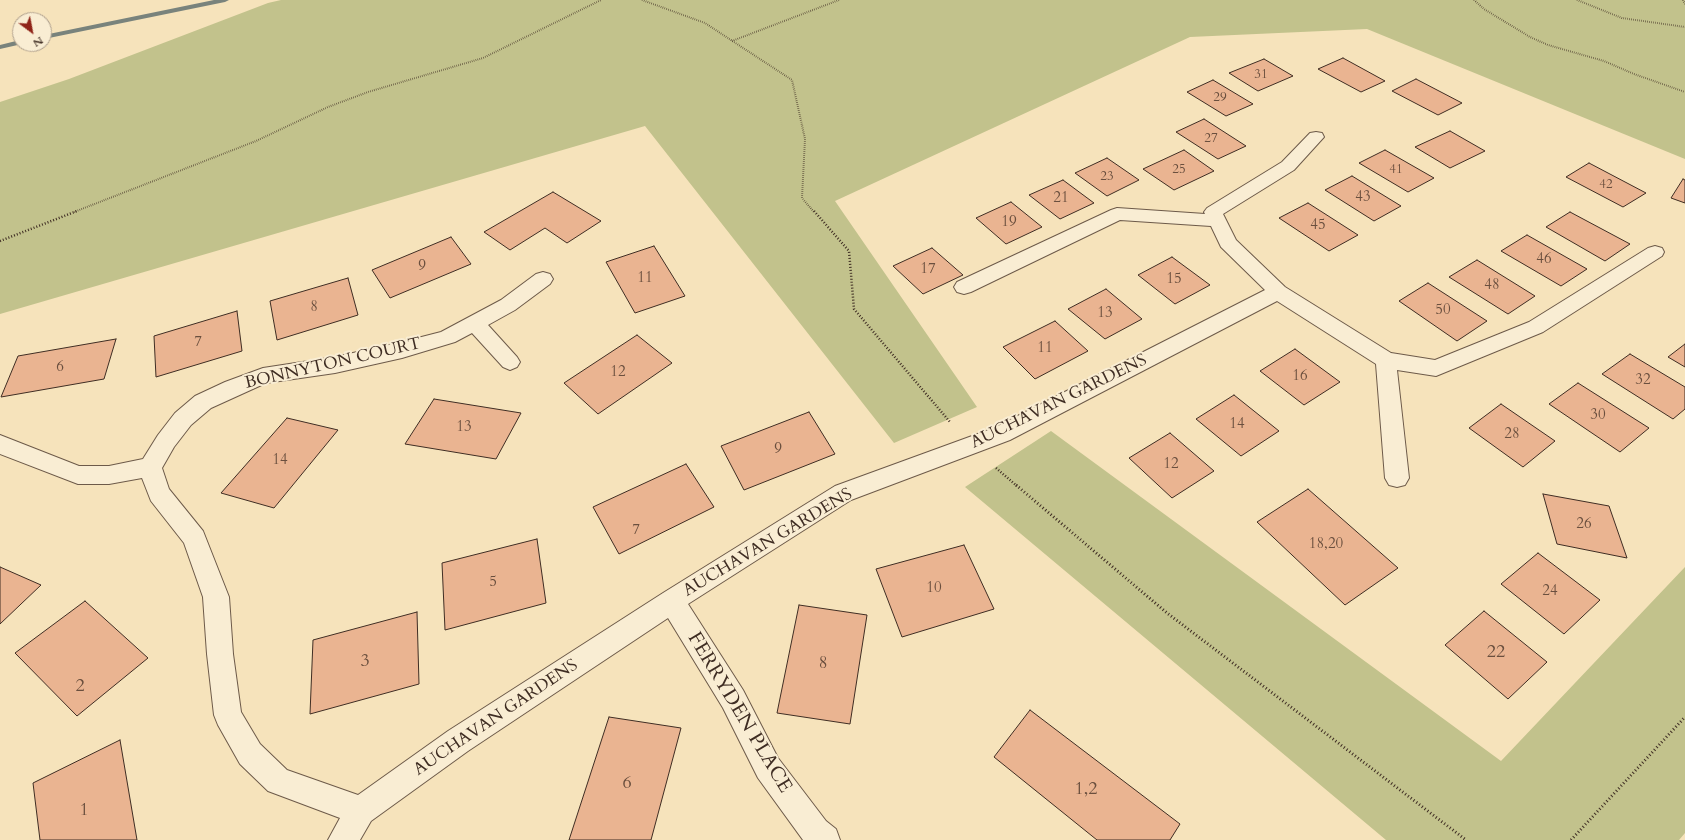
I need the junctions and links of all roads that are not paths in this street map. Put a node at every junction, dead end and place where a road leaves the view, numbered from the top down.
1 (1316, 137) dead end
2 (1217, 221) junction
3 (1655, 252) dead end
4 (543, 279) dead end
5 (964, 287) dead end
6 (1278, 292) junction
7 (475, 324) junction
8 (1386, 360) junction
9 (510, 362) dead end
10 (0, 444) edge
11 (150, 467) junction
12 (1397, 478) dead end
13 (672, 601) junction
14 (361, 811) junction
15 (343, 840) edge
16 (825, 840) edge

1 - 2 street
2 - 5 street
2 - 6 street
3 - 8 street
4 - 7 street, BONNYTON COURT
6 - 8 street
6 - 13 street, AUCHAVAN GARDENS
7 - 9 street
7 - 11 street, BONNYTON COURT
8 - 12 street
10 - 11 street
11 - 14 street
13 - 14 street, AUCHAVAN GARDENS
13 - 16 street, FERRYDEN PLACE
14 - 15 street, AUCHAVAN GARDENS

